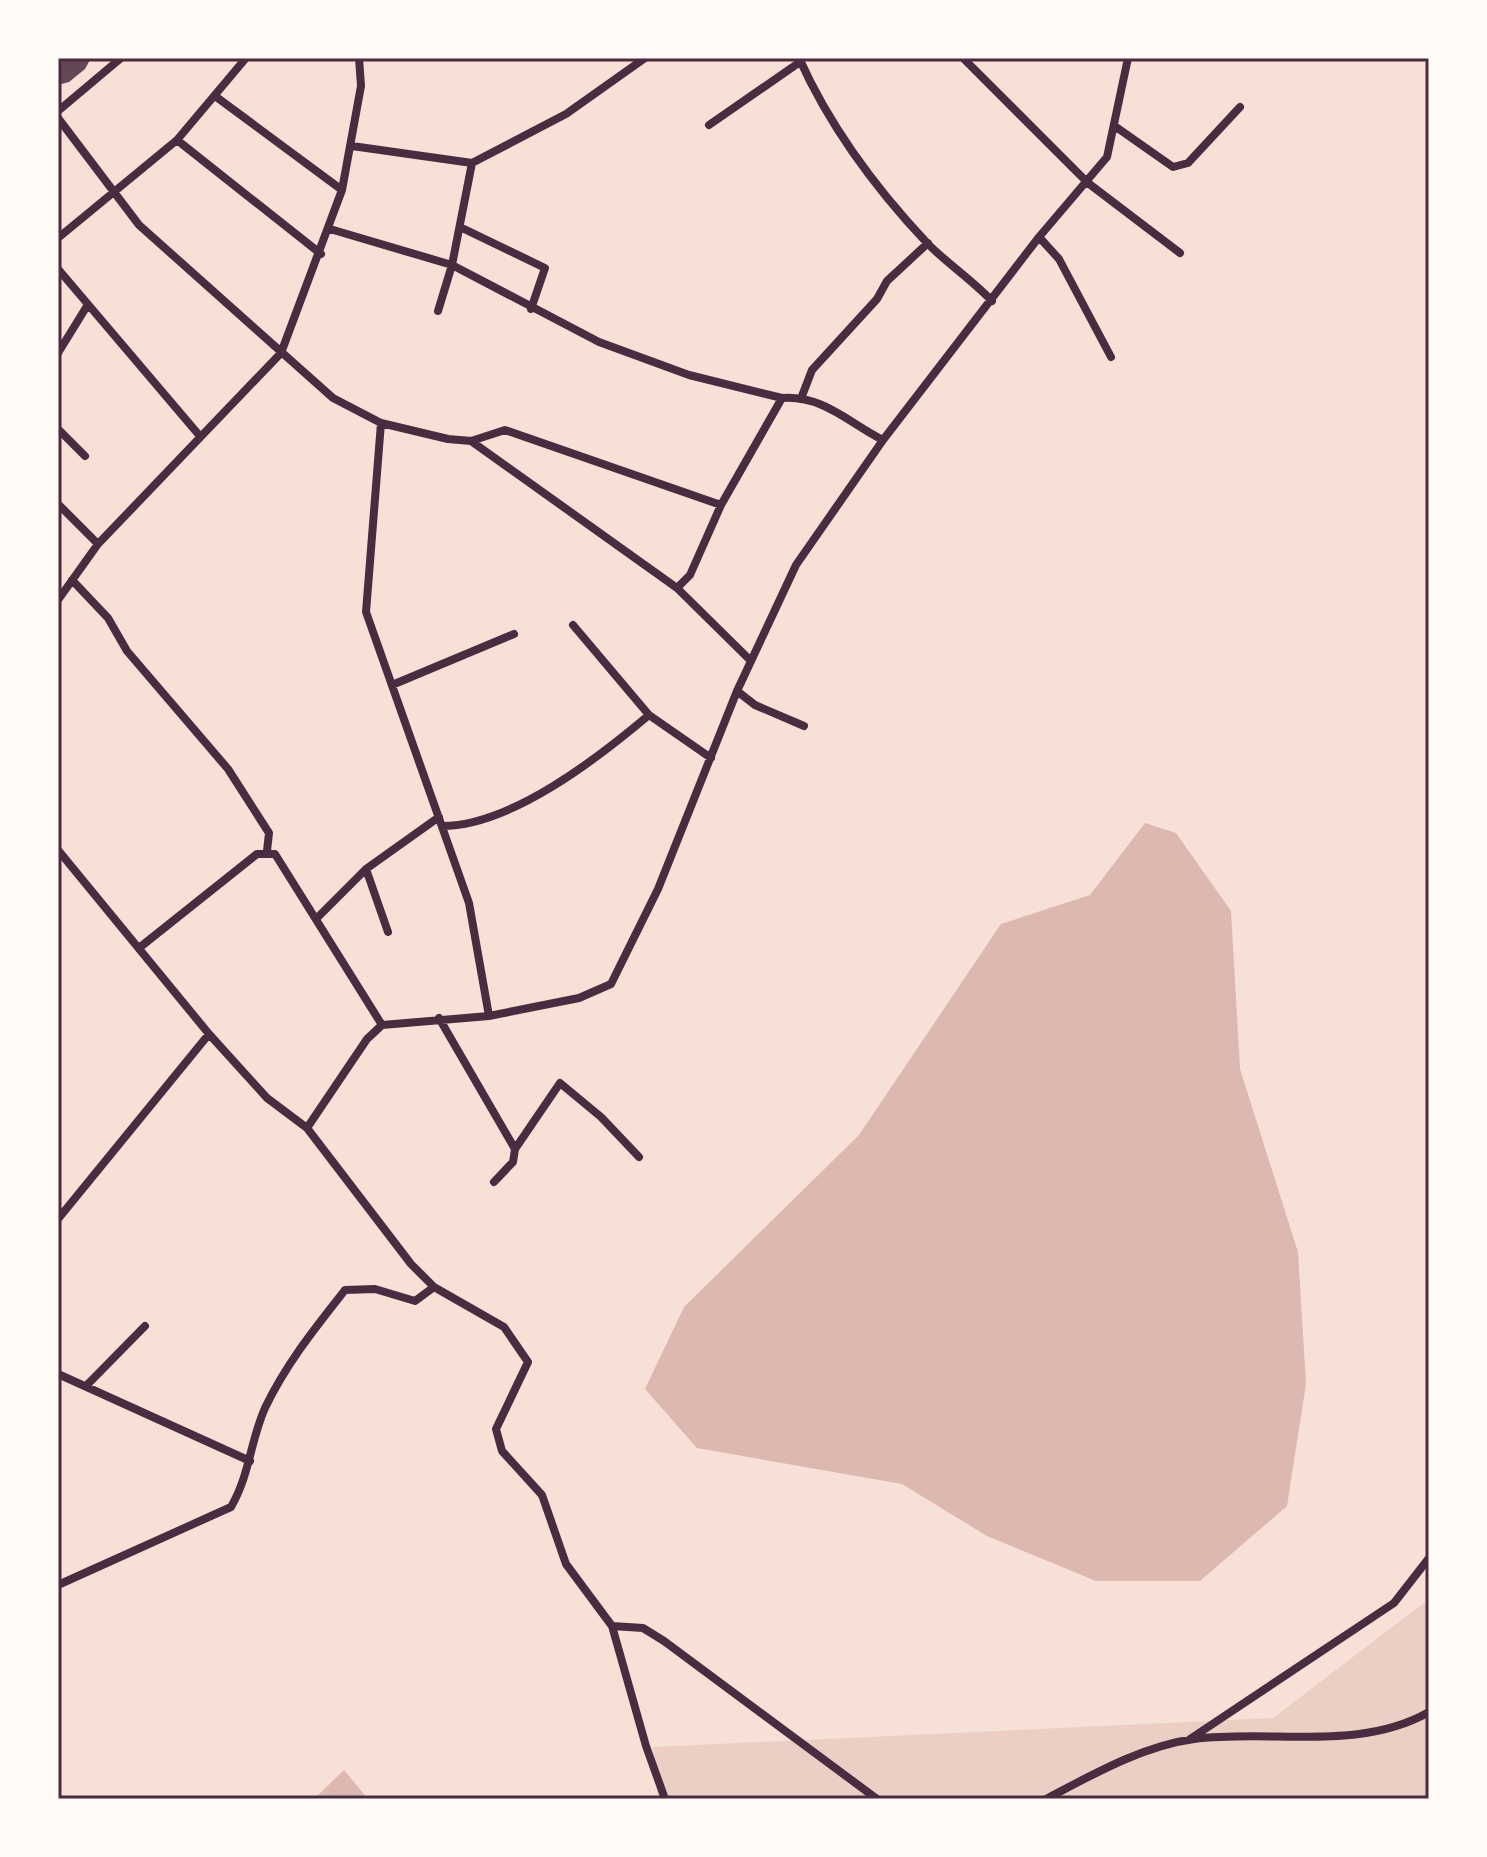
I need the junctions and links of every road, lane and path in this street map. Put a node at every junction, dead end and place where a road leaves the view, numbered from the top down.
1 (121, 58) edge
2 (246, 58) edge
3 (359, 58) edge
4 (645, 58) edge
5 (963, 58) edge
6 (1128, 58) edge
7 (800, 60) edge
8 (215, 96) junction
9 (1240, 107) dead end
10 (58, 111) edge
11 (58, 118) edge
12 (709, 125) dead end
13 (1116, 127) junction
14 (177, 140) junction
15 (352, 146) junction
16 (472, 163) junction
17 (1088, 183) junction
18 (114, 190) junction
19 (342, 190) junction
20 (460, 227) junction
21 (330, 229) junction
22 (1039, 237) junction
23 (58, 238) edge
24 (928, 243) junction
25 (1180, 253) dead end
26 (321, 254) junction
27 (452, 265) junction
28 (58, 269) edge
29 (992, 301) junction
30 (87, 306) junction
31 (531, 309) junction
32 (438, 311) dead end
33 (58, 353) edge
34 (281, 353) junction
35 (1111, 357) dead end
36 (802, 396) junction
37 (782, 398) junction
38 (381, 423) junction
39 (58, 429) edge
40 (199, 435) junction
41 (883, 440) junction
42 (471, 441) junction
43 (85, 456) dead end
44 (58, 504) edge
45 (721, 505) junction
46 (98, 544) junction
47 (72, 580) junction
48 (677, 588) junction
49 (58, 600) edge
50 (573, 625) dead end
51 (514, 634) dead end
52 (751, 661) junction
53 (392, 685) junction
54 (737, 691) junction
55 (649, 715) junction
56 (804, 726) dead end
57 (711, 758) junction
58 (441, 822) junction
59 (58, 850) edge
60 (267, 851) junction
61 (366, 869) junction
62 (316, 919) junction
63 (388, 932) dead end
64 (139, 948) junction
65 (489, 1016) junction
66 (439, 1018) junction
67 (382, 1025) junction
68 (209, 1034) junction
69 (307, 1128) junction
70 (515, 1149) junction
71 (639, 1157) dead end
72 (494, 1182) dead end
73 (58, 1219) edge
74 (434, 1287) junction
75 (145, 1326) dead end
76 (58, 1374) edge
77 (86, 1386) junction
78 (250, 1461) junction
79 (1429, 1558) edge
80 (58, 1585) edge
81 (612, 1626) junction
82 (1429, 1712) edge
83 (1190, 1740) junction
84 (665, 1799) edge
85 (877, 1799) edge
86 (1046, 1799) edge

1 - 10 street
2 - 8 street
3 - 15 street
4 - 16 street
5 - 17 street
6 - 13 street
7 - 12 street
7 - 24 street
8 - 14 street
8 - 19 street
9 - 13 street
11 - 18 street
13 - 17 street
14 - 18 street
14 - 26 street
15 - 16 street
15 - 19 street
16 - 20 street
17 - 22 street
17 - 25 street
18 - 23 street
18 - 34 street
19 - 21 street
20 - 27 street
20 - 31 street
21 - 26 street
21 - 27 street
22 - 29 street
22 - 35 street
24 - 29 street
24 - 36 street
26 - 34 street
27 - 31 street
27 - 32 street
28 - 30 street
29 - 41 street
30 - 33 street
30 - 40 street
31 - 37 street
34 - 38 street
34 - 40 street
36 - 37 street
36 - 41 street
37 - 45 street
38 - 42 street
38 - 53 street
39 - 43 street
40 - 46 street
41 - 52 street
42 - 45 street
42 - 48 street
44 - 46 street
45 - 48 street
46 - 47 street
47 - 49 street
47 - 60 street
48 - 52 street
50 - 55 street
51 - 53 street
52 - 54 street
53 - 58 street
54 - 56 street
54 - 57 street
55 - 57 street
55 - 58 street
57 - 65 street
58 - 61 street
58 - 65 street
59 - 64 street
60 - 62 street
60 - 64 street
61 - 62 street
61 - 63 street
62 - 67 street
64 - 68 street
65 - 66 street
66 - 67 street
66 - 70 street
67 - 69 street
68 - 69 street
68 - 73 street
69 - 74 street
70 - 71 street
70 - 72 street
74 - 78 street
74 - 81 street
75 - 77 street
76 - 77 street
77 - 78 street
78 - 80 street
79 - 83 street
81 - 84 street
81 - 85 street
82 - 83 street
83 - 86 street

